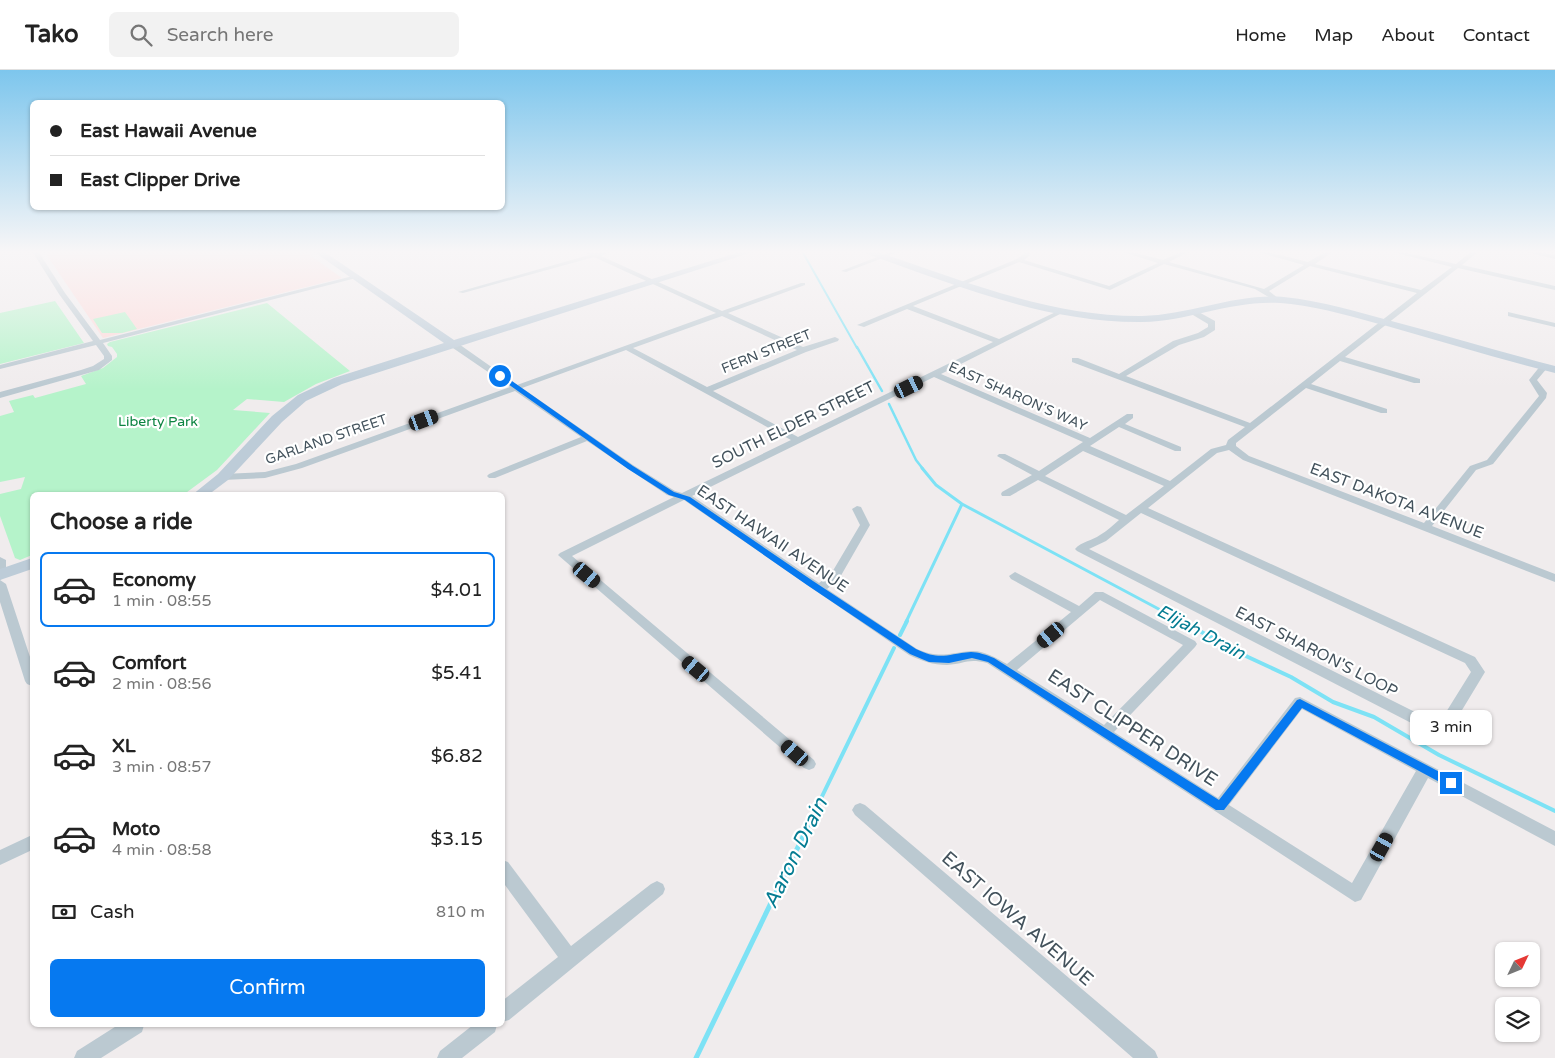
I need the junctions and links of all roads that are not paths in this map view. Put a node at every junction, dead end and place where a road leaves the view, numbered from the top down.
1 (64, 297) edge
2 (280, 297) edge
3 (385, 297) edge
4 (605, 297) edge
5 (687, 297) edge
6 (766, 297) edge
7 (929, 297) edge
8 (1007, 297) edge
9 (1273, 297) edge
10 (1417, 297) edge
11 (1277, 300) junction
12 (907, 306) junction
13 (1064, 310) junction
14 (1192, 312) junction
15 (721, 313) junction
16 (1511, 314) dead end
17 (1385, 322) junction
18 (860, 325) dead end
19 (1555, 325) edge
20 (835, 339) dead end
21 (98, 342) junction
22 (1001, 342) junction
23 (453, 344) junction
24 (626, 347) junction
25 (803, 350) junction
26 (1340, 358) junction
27 (1075, 360) dead end
28 (0, 368) edge
29 (1550, 368) edge
30 (935, 374) junction
31 (1121, 376) junction
32 (1417, 381) dead end
33 (1306, 385) junction
34 (517, 387) junction
35 (708, 390) junction
36 (0, 395) edge
37 (1384, 411) dead end
38 (1130, 416) dead end
39 (1118, 424) junction
40 (1251, 426) junction
41 (586, 438) junction
42 (798, 440) junction
43 (1086, 445) junction
44 (1231, 447) junction
45 (1178, 449) dead end
46 (1002, 456) dead end
47 (1038, 475) junction
48 (492, 476) dead end
49 (223, 478) junction
50 (1171, 485) junction
51 (203, 492) edge
52 (1006, 494) dead end
53 (681, 496) junction
54 (857, 509) dead end
55 (1141, 509) junction
56 (1127, 520) junction
57 (1426, 527) junction
58 (0, 560) edge
59 (30, 564) edge
60 (0, 575) edge
61 (1015, 576) dead end
62 (1555, 578) edge
63 (0, 584) edge
64 (818, 589) junction
65 (1079, 612) junction
66 (913, 652) joint
67 (1008, 671) junction
68 (30, 675) edge
69 (1105, 733) junction
70 (808, 764) dead end
71 (1425, 769) junction
72 (1220, 806) junction
73 (860, 810) dead end
74 (1555, 839) edge
75 (30, 843) edge
76 (0, 858) edge
77 (505, 871) edge
78 (657, 889) dead end
79 (570, 959) junction
80 (505, 1011) edge
81 (132, 1027) edge
82 (486, 1027) edge
83 (84, 1058) edge
84 (447, 1058) edge
85 (1148, 1058) edge

1 - 21 street
2 - 21 street
3 - 23 street, EAST HAWAII AVENUE
4 - 23 street
5 - 15 street
6 - 15 street, GARLAND STREET
7 - 12 street
8 - 13 street
9 - 11 street
10 - 17 street
11 - 14 street
11 - 17 street
12 - 18 street
12 - 22 street
13 - 14 street
13 - 22 street, SOUTH ELDER STREET
14 - 31 street
15 - 24 street, GARLAND STREET
15 - 25 street
16 - 19 street
17 - 26 street
17 - 29 street
20 - 25 street, FERN STREET
21 - 28 street
21 - 36 street
22 - 30 street, SOUTH ELDER STREET
23 - 34 street, EAST HAWAII AVENUE
23 - 49 street
24 - 34 street, GARLAND STREET
24 - 35 street
25 - 35 street, FERN STREET
26 - 32 street
26 - 33 street
27 - 31 street
29 - 57 street
30 - 42 street, SOUTH ELDER STREET
30 - 43 street, EAST SHARON'S WAY
31 - 40 street
33 - 37 street
33 - 40 street
34 - 41 street, EAST HAWAII AVENUE
34 - 49 street, GARLAND STREET
35 - 42 street
38 - 39 street
39 - 43 street
39 - 45 street
40 - 44 street
41 - 48 street
41 - 53 street, EAST HAWAII AVENUE
42 - 53 street, SOUTH ELDER STREET
43 - 47 street
43 - 50 street, EAST SHARON'S WAY
44 - 50 street
44 - 57 street, EAST DAKOTA AVENUE
46 - 47 street
47 - 52 street
47 - 56 street
49 - 51 street
50 - 55 street
53 - 64 street, EAST HAWAII AVENUE
53 - 70 street, SOUTH ELDER STREET
54 - 64 street
55 - 56 street
55 - 56 street, EAST SHARON'S LOOP
57 - 62 street, EAST DAKOTA AVENUE
58 - 60 street
59 - 60 street
61 - 65 street
63 - 68 street
64 - 66 street, EAST HAWAII AVENUE
65 - 67 street
65 - 69 street
66 - 67 street, EAST CLIPPER DRIVE
67 - 69 street, EAST CLIPPER DRIVE
69 - 72 street, EAST CLIPPER DRIVE
71 - 72 street, EAST CLIPPER DRIVE
71 - 72 street
71 - 74 street, EAST CLIPPER DRIVE
73 - 85 street, EAST IOWA AVENUE
75 - 76 street
77 - 79 street
78 - 79 street
79 - 80 street
81 - 83 street
82 - 84 street

